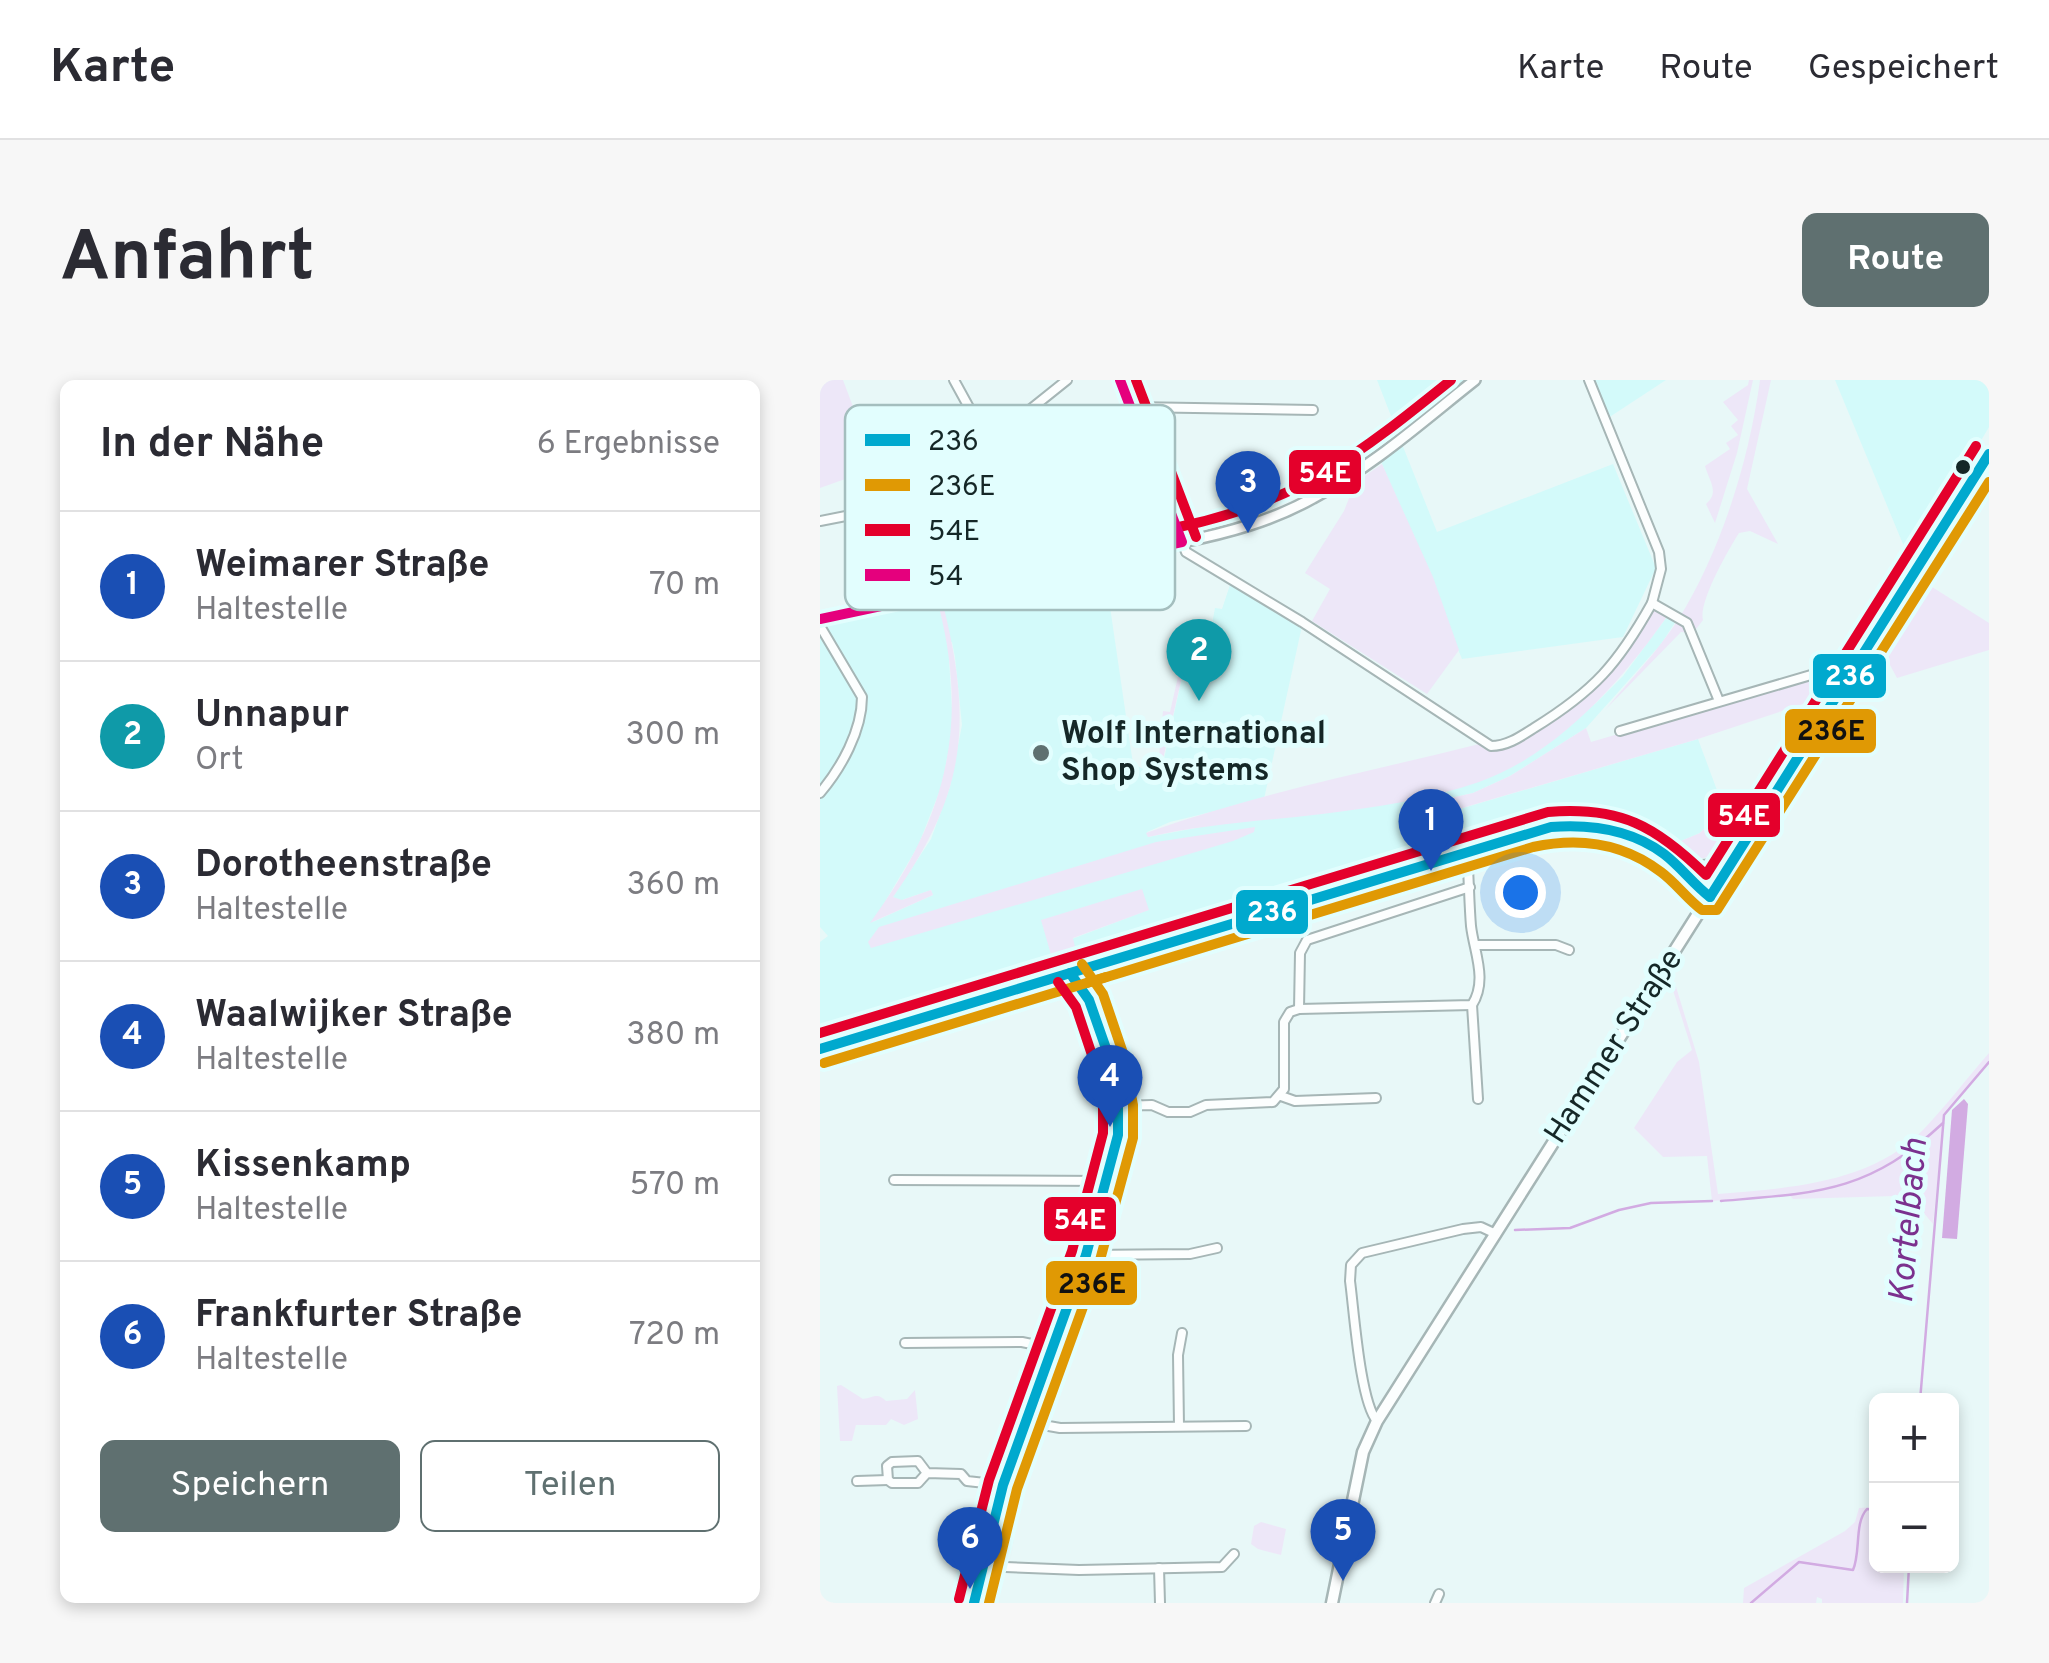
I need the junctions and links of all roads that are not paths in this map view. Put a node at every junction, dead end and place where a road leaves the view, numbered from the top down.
1 (954, 380) edge
2 (1066, 380) edge
3 (1120, 380) edge
4 (1589, 380) edge
5 (1469, 382) edge
6 (968, 405) edge
7 (1036, 405) edge
8 (1131, 405) edge
9 (1175, 408) edge
10 (1312, 410) dead end
11 (1989, 454) edge
12 (845, 516) edge
13 (820, 522) edge
14 (1175, 523) edge
15 (1182, 542) junction
16 (1175, 543) edge
17 (1652, 603) junction
18 (871, 610) edge
19 (820, 622) edge
20 (1828, 670) dead end
21 (1719, 701) junction
22 (1620, 731) dead end
23 (820, 793) edge
24 (1739, 850) junction
25 (1467, 852) junction
26 (1675, 864) junction
27 (1690, 867) junction
28 (1718, 884) junction
29 (1470, 887) junction
30 (1710, 897) junction
31 (1477, 945) junction
32 (1570, 950) dead end
33 (1083, 969) junction
34 (1070, 972) junction
35 (1089, 1000) junction
36 (1472, 1005) junction
37 (1299, 1008) junction
38 (820, 1049) edge
39 (1281, 1096) junction
40 (1376, 1098) dead end
41 (1478, 1099) dead end
42 (1118, 1106) junction
43 (894, 1180) dead end
44 (1106, 1181) junction
45 (1496, 1234) junction
46 (1216, 1248) dead end
47 (1086, 1255) junction
48 (1182, 1333) dead end
49 (904, 1343) dead end
50 (1050, 1348) junction
51 (1377, 1421) junction
52 (1026, 1422) junction
53 (1178, 1426) junction
54 (1246, 1426) dead end
55 (928, 1473) junction
56 (888, 1480) junction
57 (857, 1481) dead end
58 (1003, 1485) junction
59 (1234, 1554) dead end
60 (981, 1566) junction
61 (1159, 1568) junction
62 (974, 1603) edge
63 (1160, 1603) edge
64 (1332, 1603) edge

1 - 6 street
2 - 7 street
3 - 8 street
4 - 17 street
5 - 15 street
9 - 10 street
11 - 24 main road, Hammer Straße
12 - 13 street
14 - 15 street
15 - 16 street
15 - 17 street
17 - 21 street
18 - 19 street
19 - 23 street
20 - 21 street
21 - 22 street
24 - 27 street
24 - 28 main road, Hammer Straße
25 - 26 street
25 - 29 street
25 - 33 street
26 - 27 street
26 - 30 street
27 - 28 street
28 - 30 main road, Hammer Straße
29 - 31 street
29 - 37 street
30 - 45 main road, Hammer Straße
31 - 32 street
31 - 36 street
33 - 34 street
33 - 35 street
34 - 35 street
34 - 38 street
35 - 42 street
36 - 37 street
36 - 41 street
37 - 39 street
39 - 40 street
39 - 42 street
42 - 44 street
43 - 44 street
44 - 47 street
45 - 51 main road, Hammer Straße
45 - 51 street
46 - 47 street
47 - 50 street
48 - 53 street
49 - 50 street
50 - 52 street
51 - 64 main road, Hammer Straße
52 - 53 street
52 - 58 street
53 - 54 street
55 - 56 street
55 - 56 street
55 - 58 street
56 - 57 street
58 - 60 street
59 - 61 street
60 - 61 street
60 - 62 street
61 - 63 street

